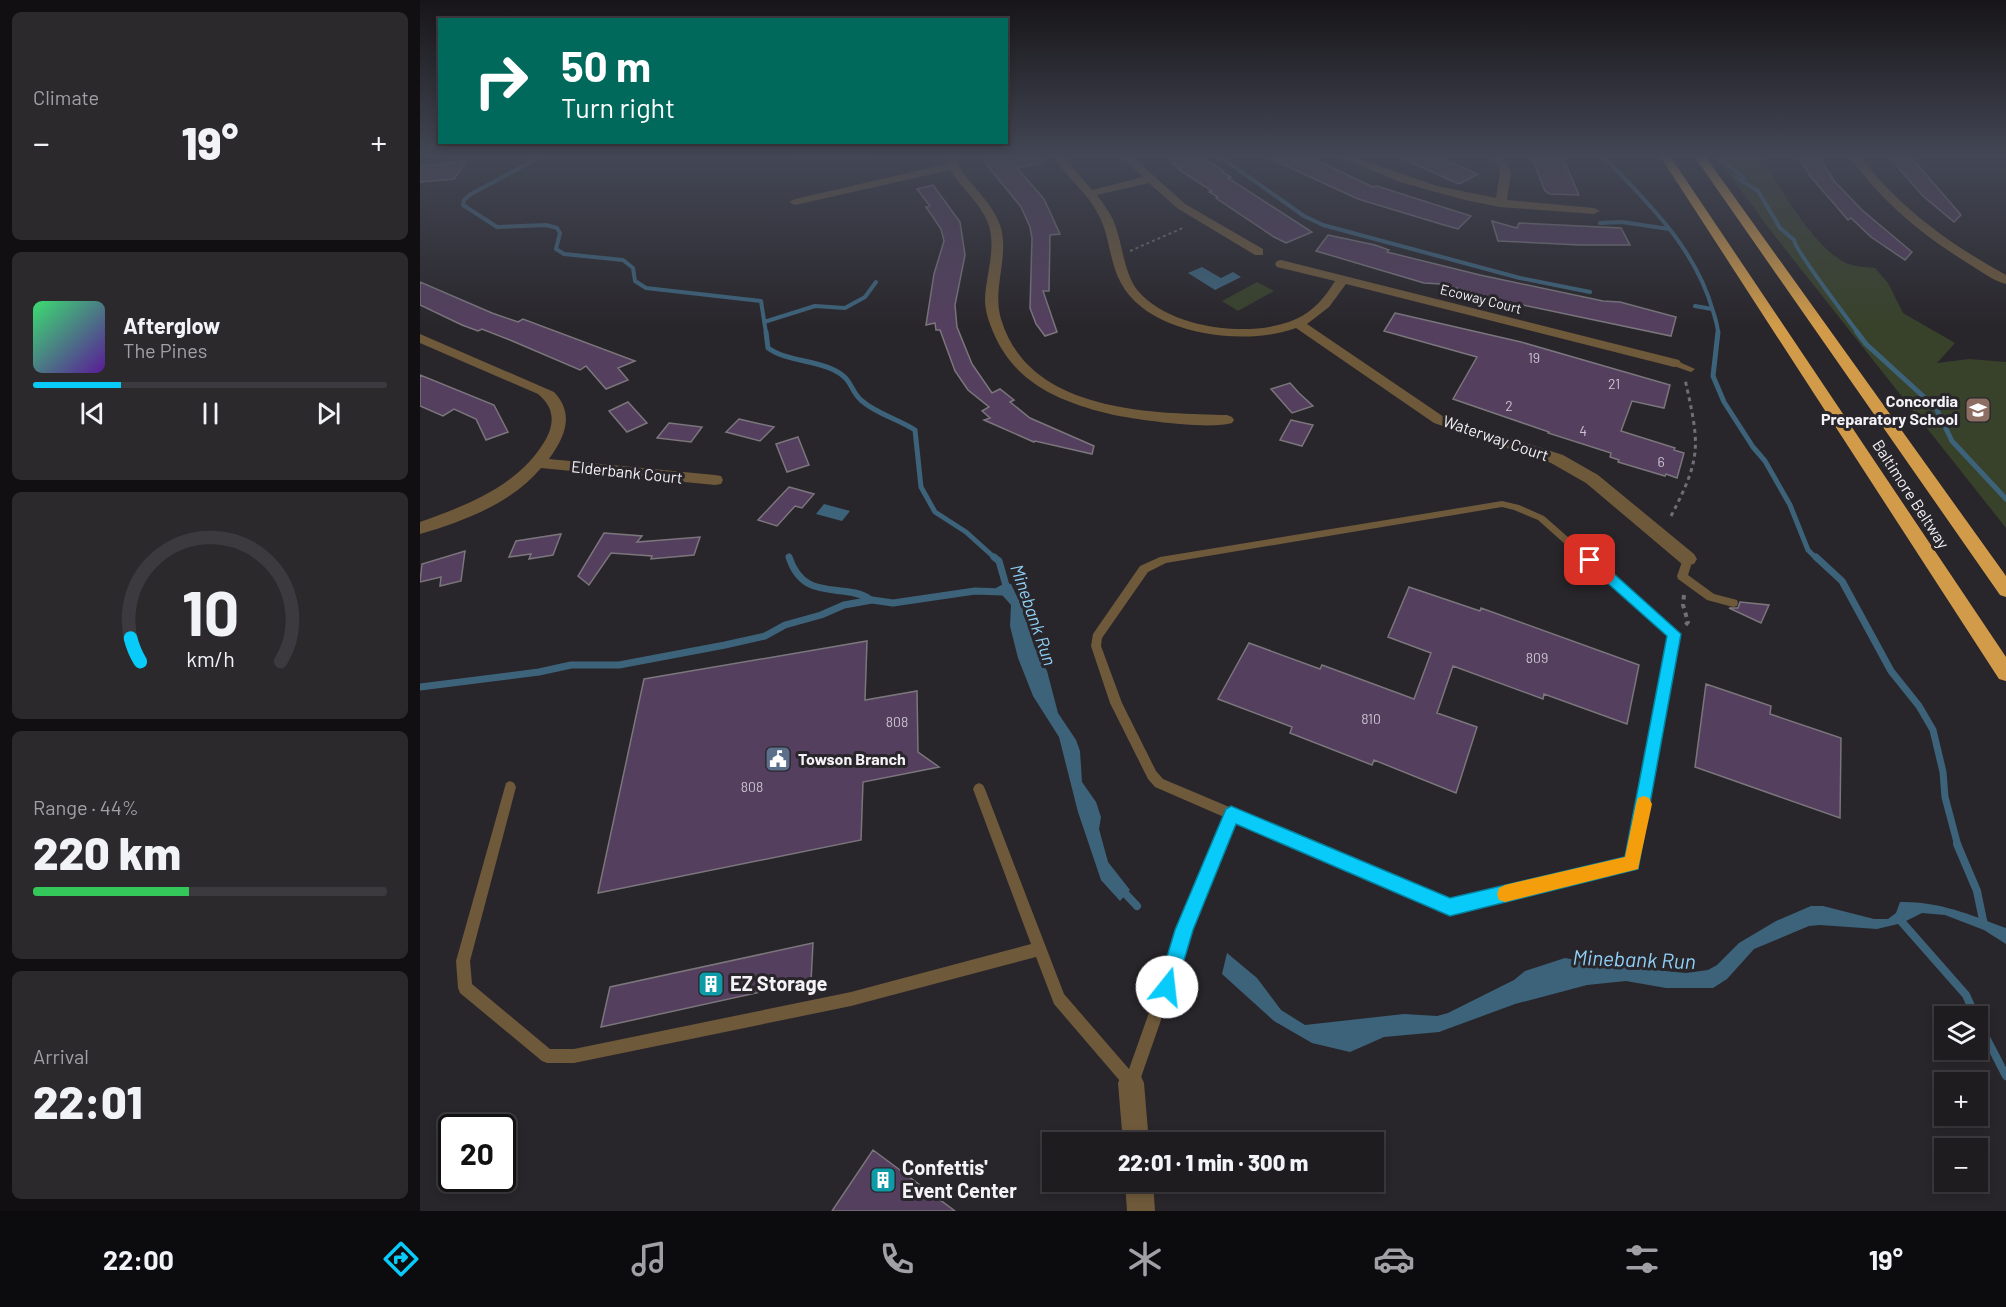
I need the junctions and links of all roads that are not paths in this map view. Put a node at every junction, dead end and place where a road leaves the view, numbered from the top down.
1 (1702, 212) edge
2 (988, 213) edge
3 (1104, 213) edge
4 (1191, 213) edge
5 (1739, 213) edge
6 (1906, 213) edge
7 (1259, 252) dead end
8 (1281, 264) dead end
9 (2006, 280) edge
10 (1342, 281) junction
11 (1298, 324) junction
12 (420, 338) edge
13 (1683, 366) road end
14 (1227, 420) dead end
15 (539, 463) junction
16 (715, 480) dead end
17 (420, 528) edge
18 (1688, 559) joint
19 (2006, 590) edge
20 (1733, 603) dead end
21 (1986, 643) junction
22 (2006, 673) edge
23 (2006, 683) edge
24 (510, 787) dead end
25 (979, 789) dead end
26 (1231, 814) junction
27 (1040, 949) junction
28 (1131, 1083) junction
29 (1135, 1132) edge
30 (1140, 1192) edge
31 (1141, 1211) edge

1 - 21 highway, Baltimore Beltway
2 - 14 street
3 - 11 street
4 - 7 street
5 - 19 highway, Baltimore Beltway
6 - 9 street
8 - 10 street, Ecoway Court
10 - 11 street
10 - 13 street, Ecoway Court
11 - 18 street, Waterway Court
12 - 15 street
15 - 16 street, Elderbank Court
15 - 17 street
18 - 20 lane
21 - 22 highway, Baltimore Beltway
21 - 23 highway
24 - 27 lane
25 - 27 lane
26 - 26 lane
26 - 28 lane
27 - 28 lane
28 - 29 street
30 - 31 street

